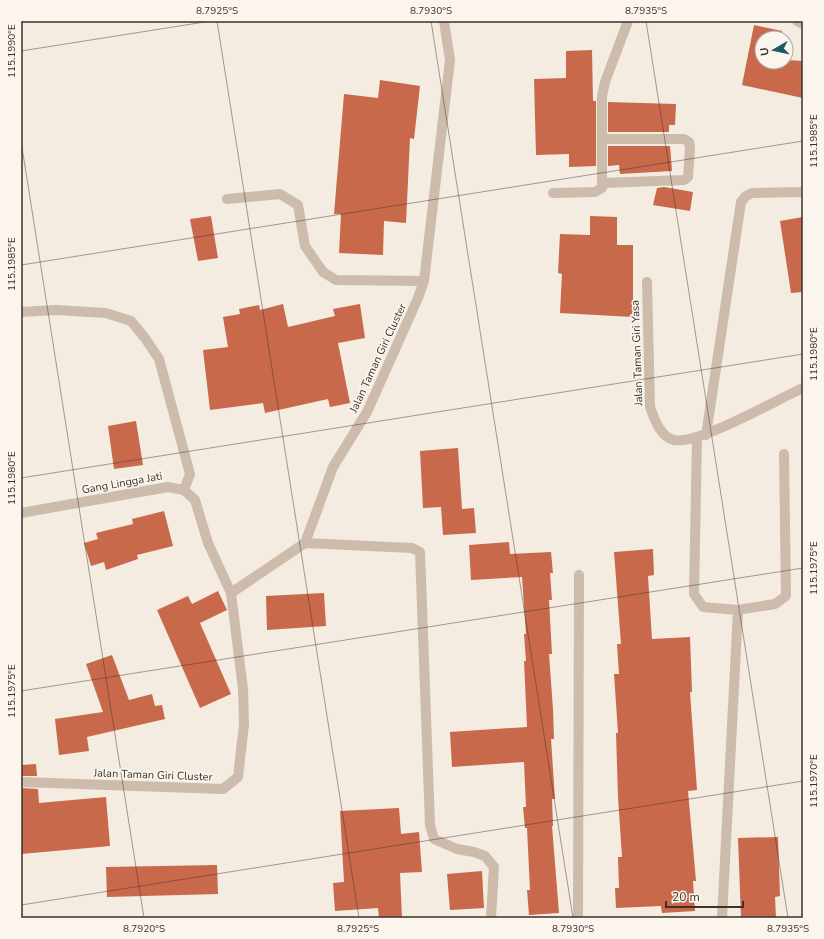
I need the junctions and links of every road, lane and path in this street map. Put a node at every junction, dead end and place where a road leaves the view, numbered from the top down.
1 (444, 21) edge
2 (628, 21) edge
3 (797, 21) edge
4 (803, 24) edge
5 (602, 139) junction
6 (603, 183) junction
7 (803, 192) edge
8 (553, 193) dead end
9 (227, 199) dead end
10 (424, 280) junction
11 (647, 282) dead end
12 (21, 312) edge
13 (803, 388) edge
14 (701, 437) junction
15 (784, 454) dead end
16 (184, 490) junction
17 (21, 513) edge
18 (305, 543) junction
19 (579, 575) dead end
20 (231, 593) junction
21 (738, 610) junction
22 (21, 782) edge
23 (492, 918) edge
24 (578, 918) edge
25 (722, 918) edge

1 - 10 street, Jalan Taman Giri Cluster
2 - 5 street
3 - 4 street
5 - 6 street
5 - 6 street
6 - 8 street
7 - 14 street
9 - 10 street
10 - 18 street, Jalan Taman Giri Cluster
11 - 14 street, Jalan Taman Giri Yasa
12 - 16 street
13 - 14 street, Jalan Taman Giri Yasa
14 - 21 street
15 - 21 street
16 - 17 street, Gang Lingga Jati
16 - 20 street
18 - 20 street
18 - 23 street
19 - 24 street
20 - 22 street, Jalan Taman Giri Cluster
21 - 25 street

